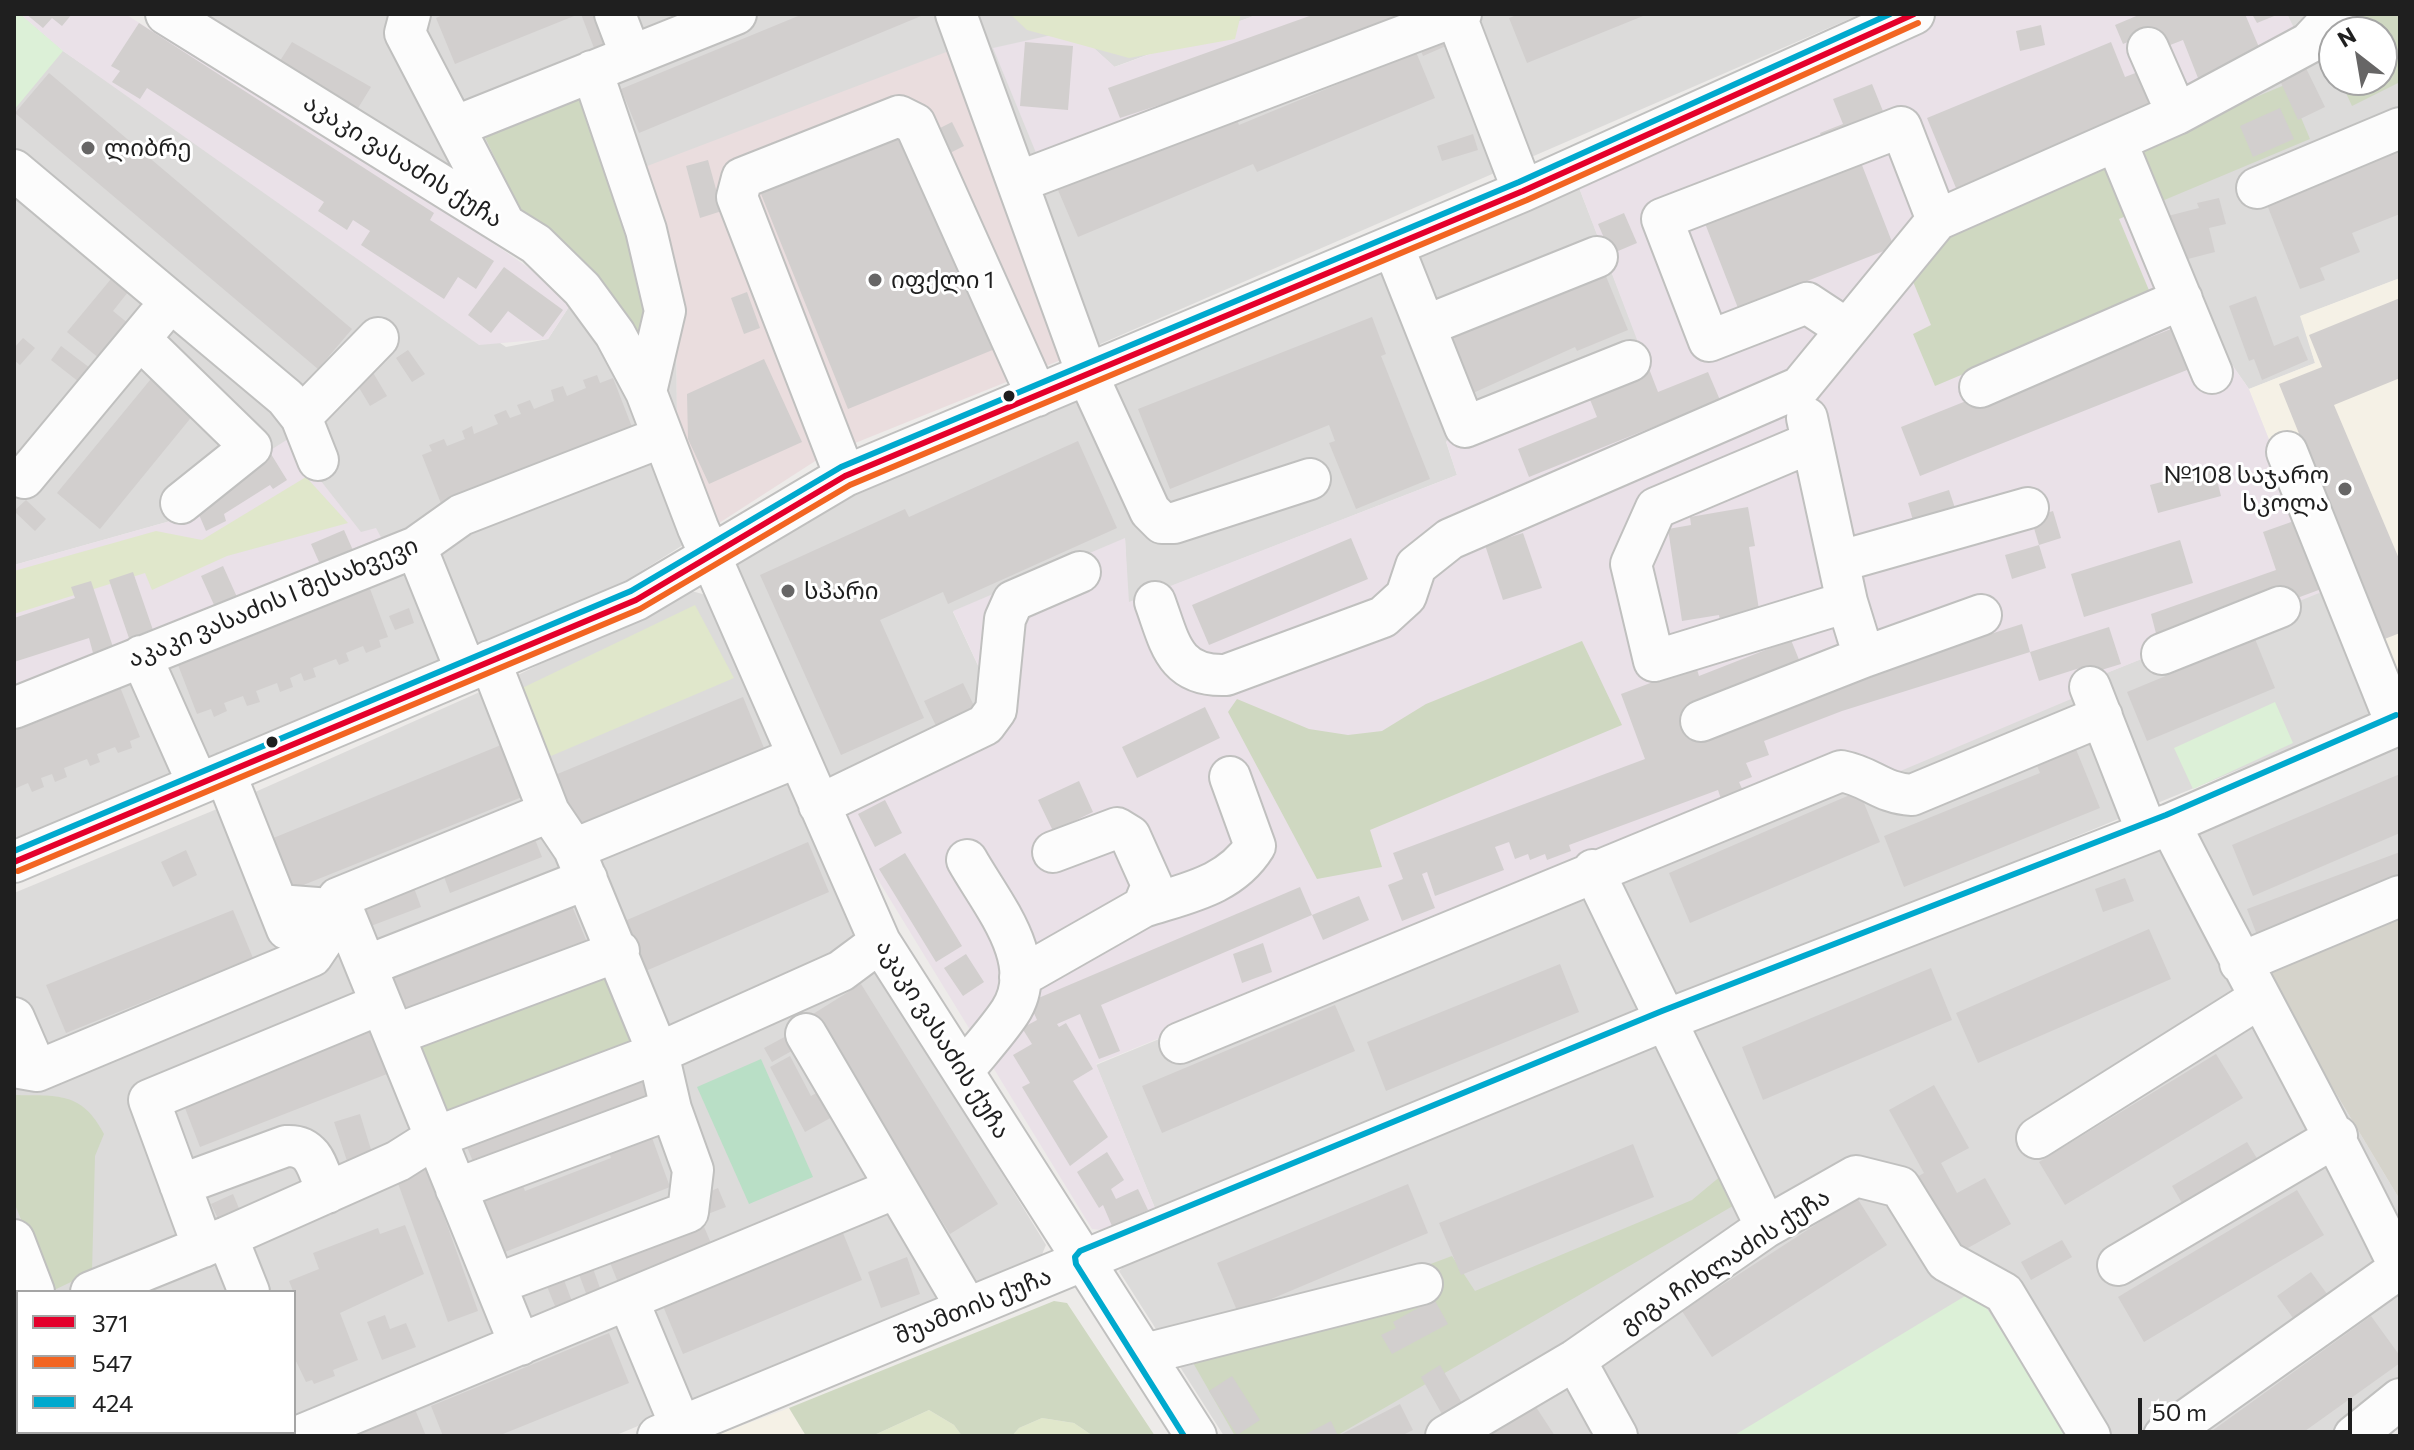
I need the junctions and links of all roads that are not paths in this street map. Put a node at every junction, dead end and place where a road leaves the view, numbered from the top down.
1 (166, 14) edge
2 (410, 14) edge
3 (615, 14) edge
4 (736, 14) edge
5 (956, 14) edge
6 (1914, 14) edge
7 (1459, 15) edge
8 (2335, 15) edge
9 (2148, 48) dead end
10 (631, 56) junction
11 (592, 71) junction
12 (2177, 114) junction
13 (454, 127) junction
14 (2400, 128) edge
15 (2116, 141) junction
16 (14, 170) edge
17 (1018, 182) junction
18 (2257, 188) dead end
19 (1523, 191) junction
20 (1937, 220) junction
21 (504, 223) junction
22 (1393, 246) junction
23 (1597, 257) dead end
24 (2182, 299) junction
25 (171, 302) junction
26 (1425, 326) junction
27 (1845, 328) junction
28 (378, 338) dead end
29 (140, 339) junction
30 (1630, 361) dead end
31 (2212, 373) dead end
32 (1087, 374) junction
33 (1800, 387) junction
34 (1980, 387) dead end
35 (646, 392) junction
36 (1037, 396) junction
37 (301, 417) junction
38 (662, 437) junction
39 (1812, 442) junction
40 (2287, 452) dead end
41 (318, 460) dead end
42 (845, 476) junction
43 (24, 478) dead end
44 (1310, 479) dead end
45 (181, 503) dead end
46 (2028, 508) dead end
47 (416, 547) junction
48 (711, 556) junction
49 (1841, 561) junction
50 (1080, 572) dead end
51 (1155, 602) dead end
52 (1847, 602) junction
53 (2280, 607) dead end
54 (1981, 615) dead end
55 (2162, 654) dead end
56 (141, 656) junction
57 (1864, 657) junction
58 (478, 666) junction
59 (14, 708) edge
60 (1701, 721) dead end
61 (2398, 725) edge
62 (798, 757) junction
63 (1230, 777) dead end
64 (212, 778) junction
65 (819, 805) junction
66 (549, 812) junction
67 (2158, 828) junction
68 (1053, 852) dead end
69 (967, 860) dead end
70 (14, 862) edge
71 (581, 864) junction
72 (1593, 870) junction
73 (2400, 896) edge
74 (278, 905) junction
75 (1143, 907) junction
76 (343, 910) junction
77 (880, 942) junction
78 (619, 951) junction
79 (300, 961) junction
80 (2240, 963) junction
81 (366, 966) junction
82 (1020, 977) junction
83 (2258, 999) junction
84 (14, 1018) edge
85 (388, 1020) junction
86 (1666, 1020) junction
87 (806, 1034) dead end
88 (1180, 1043) dead end
89 (658, 1053) junction
90 (26, 1069) edge
91 (963, 1071) junction
92 (671, 1109) junction
93 (2337, 1136) junction
94 (436, 1137) junction
95 (2037, 1138) dead end
96 (180, 1185) junction
97 (896, 1188) junction
98 (456, 1189) junction
99 (327, 1193) junction
100 (1766, 1227) junction
101 (14, 1240) edge
102 (215, 1242) junction
103 (1085, 1260) junction
104 (2118, 1265) dead end
105 (2400, 1268) edge
106 (496, 1284) junction
107 (1422, 1284) dead end
108 (33, 1290) edge
109 (96, 1290) edge
110 (248, 1290) edge
111 (628, 1300) junction
112 (967, 1308) junction
113 (520, 1345) junction
114 (1145, 1354) junction
115 (1575, 1360) junction
116 (2400, 1399) edge
117 (317, 1426) edge
118 (670, 1431) edge
119 (1196, 1436) edge
120 (1446, 1436) edge
121 (1617, 1436) edge
122 (2090, 1436) edge
123 (2164, 1436) edge
124 (2354, 1436) edge

1 - 21 street, აკაკი ვასაძის ქუჩა
2 - 13 street
3 - 10 street
4 - 10 street
5 - 17 street
6 - 19 street
7 - 17 street
7 - 19 street
8 - 12 street
9 - 12 street
10 - 11 street
11 - 13 street
11 - 35 street
12 - 15 street
13 - 21 street
14 - 18 street
15 - 20 street
15 - 24 street
16 - 25 street
17 - 32 street
19 - 22 street
20 - 27 street
20 - 27 street
21 - 35 street, აკაკი ვასაძის ქუჩა
22 - 26 street
22 - 32 street
23 - 26 street
24 - 31 street
24 - 34 street
25 - 29 street
25 - 37 street
26 - 30 street
27 - 33 street
28 - 37 street
29 - 43 street
29 - 45 street
32 - 36 street
32 - 44 street
33 - 39 street
33 - 51 street
35 - 38 street, აკაკი ვასაძის ქუჩა
36 - 42 street
36 - 42 street
37 - 41 street
38 - 47 street, აკაკი ვასაძის I შესახვევი
38 - 48 street, აკაკი ვასაძის ქუჩა
39 - 49 street
39 - 52 street
40 - 61 street
42 - 48 street
46 - 49 street
47 - 56 street, აკაკი ვასაძის I შესახვევი
47 - 58 street
48 - 58 street
48 - 62 street, აკაკი ვასაძის ქუჩა
49 - 52 street
50 - 65 street
52 - 57 street
53 - 55 street
54 - 57 street
56 - 59 street, აკაკი ვასაძის I შესახვევი
56 - 64 street
57 - 60 street
58 - 64 street
58 - 66 street
61 - 67 street, შუამთის ქუჩა
62 - 65 street, აკაკი ვასაძის ქუჩა
62 - 71 street
63 - 75 street
64 - 70 street
64 - 74 street
65 - 77 street, აკაკი ვასაძის ქუჩა
66 - 71 street
66 - 76 street
67 - 72 street
67 - 80 street
67 - 86 street, შუამთის ქუჩა
68 - 75 street
69 - 82 street
71 - 78 street
71 - 81 street
72 - 86 street
72 - 88 street
73 - 80 street
74 - 76 street
74 - 79 street
75 - 82 street
76 - 79 street
76 - 81 street
77 - 89 street
77 - 91 street, აკაკი ვასაძის ქუჩა
78 - 85 street
78 - 89 street
79 - 90 street
80 - 83 street
81 - 85 street
82 - 91 street
83 - 93 street
83 - 95 street
84 - 90 street
85 - 94 street
85 - 96 street
86 - 100 street
86 - 103 street, შუამთის ქუჩა
87 - 97 street
89 - 92 street
89 - 94 street
91 - 103 street, აკაკი ვასაძის ქუჩა
92 - 98 street
92 - 106 street
93 - 104 street
93 - 105 street
94 - 98 street
94 - 99 street
96 - 99 street
96 - 102 street
97 - 111 street
97 - 112 street
98 - 106 street
99 - 102 street
100 - 115 street, გიგა ჩიხლაძის ქუჩა
100 - 122 street, გიგა ჩიხლაძის ქუჩა
101 - 108 street
102 - 109 street
102 - 110 street
103 - 112 street, შუამთის ქუჩა
103 - 114 street, აკაკი ვასაძის ქუჩა
105 - 123 street
106 - 113 street
107 - 114 street
111 - 113 street
111 - 118 street
112 - 118 street, შუამთის ქუჩა
113 - 117 street
114 - 119 street, აკაკი ვასაძის ქუჩა
115 - 120 street, გიგა ჩიხლაძის ქუჩა
115 - 121 street
116 - 124 street

